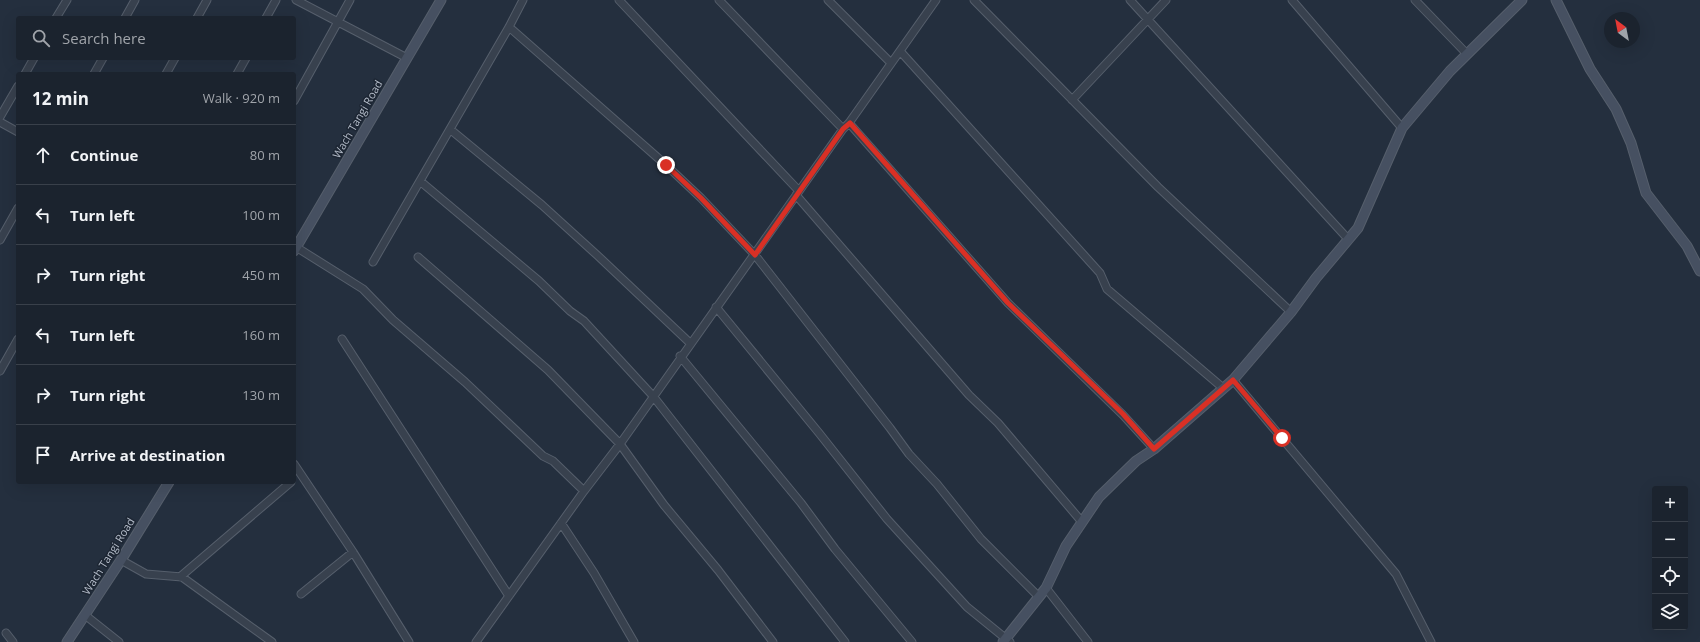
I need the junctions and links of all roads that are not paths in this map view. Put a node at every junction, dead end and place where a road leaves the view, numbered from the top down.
1 (67, 0) edge
2 (136, 0) edge
3 (207, 0) edge
4 (276, 0) edge
5 (296, 0) edge
6 (350, 0) edge
7 (441, 0) edge
8 (523, 0) edge
9 (619, 0) edge
10 (720, 0) edge
11 (828, 0) edge
12 (936, 0) edge
13 (974, 0) edge
14 (1130, 0) edge
15 (1166, 0) edge
16 (1292, 0) edge
17 (1415, 0) edge
18 (1522, 0) edge
19 (1556, 0) edge
20 (57, 16) edge
21 (126, 16) edge
22 (198, 16) edge
23 (267, 16) edge
24 (1148, 19) junction
25 (338, 22) junction
26 (509, 27) junction
27 (900, 51) junction
28 (1467, 54) junction
29 (407, 58) junction
30 (33, 60) edge
31 (102, 60) edge
32 (174, 60) edge
33 (245, 60) edge
34 (891, 63) junction
35 (26, 72) edge
36 (95, 72) edge
37 (167, 72) edge
38 (238, 72) edge
39 (16, 89) edge
40 (296, 97) edge
41 (1072, 100) junction
42 (0, 117) edge
43 (0, 122) edge
44 (850, 123) junction
45 (1402, 128) junction
46 (843, 129) junction
47 (450, 130) junction
48 (16, 131) edge
49 (420, 181) junction
50 (797, 193) junction
51 (16, 212) edge
52 (1348, 239) junction
53 (0, 240) edge
54 (296, 247) edge
55 (296, 250) edge
56 (755, 255) junction
57 (418, 257) dead end
58 (373, 262) dead end
59 (1700, 272) edge
60 (716, 308) junction
61 (1291, 312) junction
62 (342, 339) dead end
63 (16, 343) edge
64 (690, 343) junction
65 (680, 356) junction
66 (0, 371) edge
67 (1233, 380) junction
68 (1223, 388) junction
69 (653, 396) junction
70 (620, 444) junction
71 (1154, 449) junction
72 (296, 467) edge
73 (300, 474) junction
74 (296, 477) edge
75 (168, 484) edge
76 (289, 484) edge
77 (584, 491) junction
78 (1082, 522) junction
79 (561, 523) junction
80 (353, 552) junction
81 (121, 560) junction
82 (180, 577) junction
83 (1046, 588) junction
84 (301, 594) dead end
85 (508, 596) junction
86 (1039, 597) junction
87 (86, 615) junction
88 (6, 633) dead end
89 (1007, 641) edge
90 (13, 642) edge
91 (67, 642) edge
92 (118, 642) edge
93 (272, 642) edge
94 (409, 642) edge
95 (476, 642) edge
96 (634, 642) edge
97 (773, 642) edge
98 (845, 642) edge
99 (912, 642) edge
100 (1088, 642) edge
101 (1431, 642) edge

1 - 20 street
2 - 21 street
3 - 22 street
4 - 23 street
5 - 25 street
6 - 25 street
7 - 29 street, Wach Tangi Road
8 - 26 street
9 - 50 street
10 - 46 street
11 - 34 street
12 - 27 street
13 - 41 street
14 - 24 street
15 - 24 street
16 - 45 street
17 - 28 street
18 - 28 street
19 - 59 street
24 - 41 street
24 - 52 street
25 - 29 street
25 - 40 street
26 - 47 street
26 - 56 street
27 - 34 street
27 - 68 street
28 - 45 street
29 - 54 street, Wach Tangi Road
30 - 35 street
31 - 36 street
32 - 37 street
33 - 38 street
34 - 44 street
39 - 42 street
41 - 61 street
43 - 48 street
44 - 46 street
44 - 71 street
45 - 52 street
46 - 50 street
47 - 49 street
47 - 64 street
49 - 58 street
49 - 69 street
50 - 56 street
50 - 78 street
51 - 53 street
52 - 61 street
55 - 77 street
56 - 60 street
56 - 86 street
57 - 70 street
60 - 64 street
60 - 89 street
61 - 67 street
62 - 85 street
63 - 66 street
64 - 65 street
65 - 69 street
65 - 99 street
67 - 68 street
67 - 101 street
68 - 71 street
69 - 70 street
69 - 98 street
70 - 77 street
70 - 97 street
71 - 78 street
72 - 73 street
73 - 74 street
73 - 80 street
75 - 81 street, Wach Tangi Road
76 - 82 street
77 - 79 street
78 - 83 street
79 - 85 street
79 - 96 street
80 - 84 street
80 - 94 street
81 - 82 street
81 - 87 street, Wach Tangi Road
82 - 93 street
83 - 86 street
83 - 100 street
85 - 95 street
86 - 89 street
87 - 91 street, Wach Tangi Road
87 - 92 street
88 - 90 street

